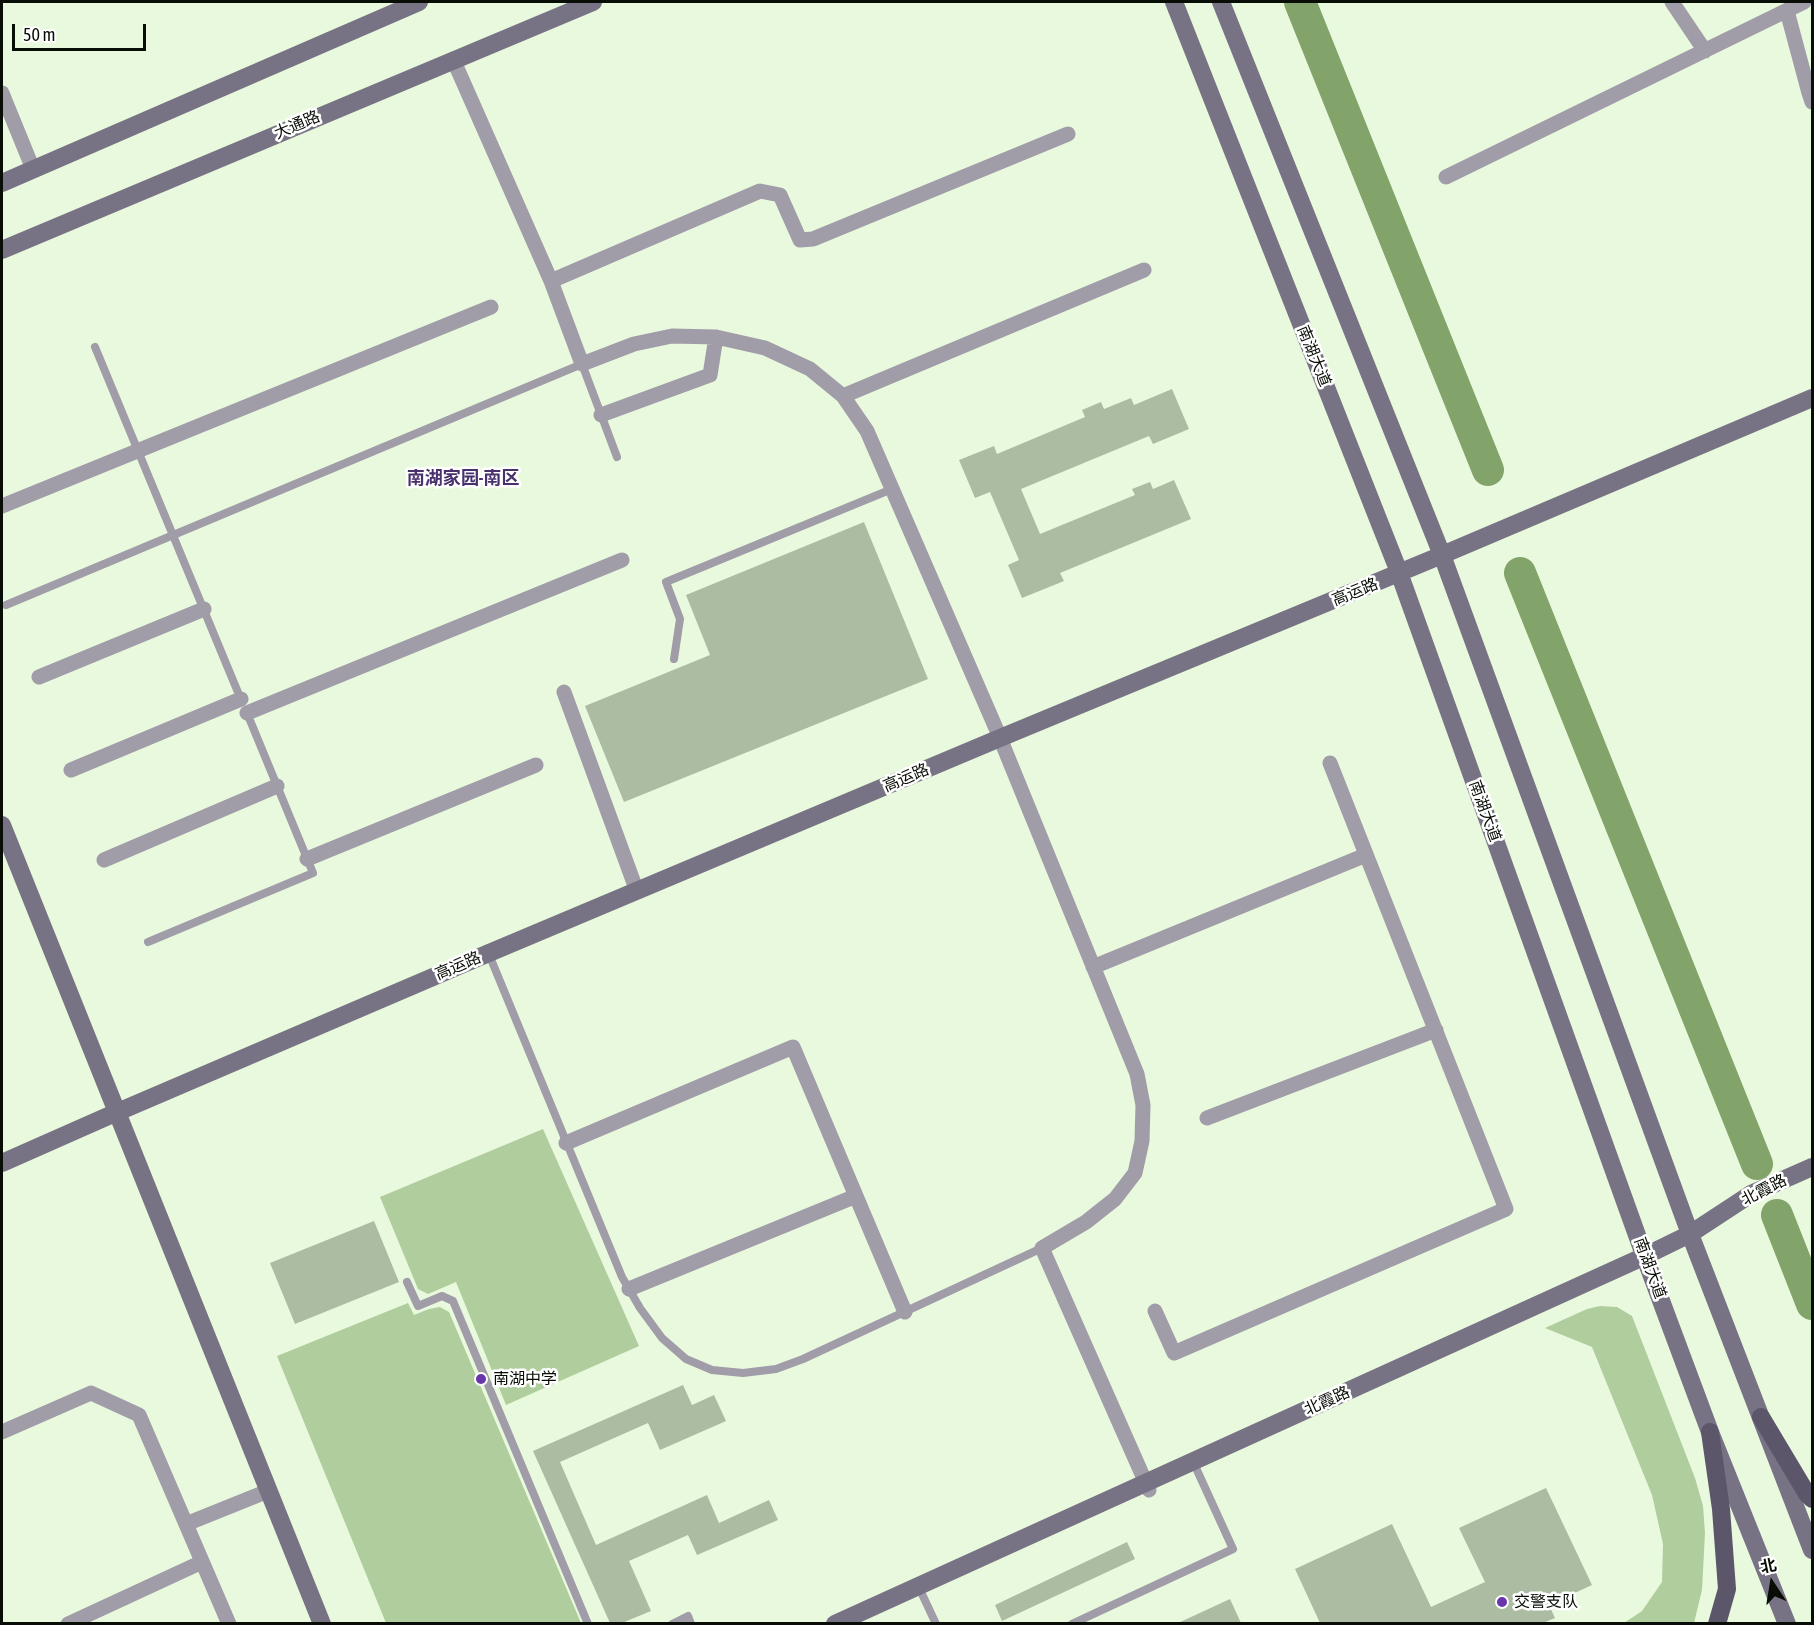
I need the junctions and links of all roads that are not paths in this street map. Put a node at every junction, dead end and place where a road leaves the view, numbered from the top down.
1 (419, 2) edge
2 (593, 2) edge
3 (1174, 2) edge
4 (1221, 2) edge
5 (1672, 2) edge
6 (1804, 2) edge
7 (1787, 11) junction
8 (1705, 51) junction
9 (453, 60) junction
10 (2, 93) edge
11 (1812, 102) edge
12 (1068, 134) dead end
13 (33, 169) junction
14 (1446, 177) dead end
15 (2, 183) edge
16 (2, 250) edge
17 (1144, 270) dead end
18 (551, 281) junction
19 (491, 306) dead end
20 (716, 337) junction
21 (95, 347) dead end
22 (582, 364) junction
23 (1812, 392) edge
24 (843, 396) junction
25 (1812, 398) edge
26 (601, 415) junction
27 (138, 451) junction
28 (617, 457) dead end
29 (892, 489) junction
30 (2, 506) edge
31 (173, 535) junction
32 (1441, 553) junction
33 (622, 560) dead end
34 (1398, 570) junction
35 (6, 605) dead end
36 (204, 609) junction
37 (674, 659) dead end
38 (39, 677) dead end
39 (564, 692) dead end
40 (244, 706) junction
41 (999, 736) junction
42 (1330, 763) dead end
43 (536, 765) dead end
44 (71, 771) dead end
45 (277, 786) junction
46 (2, 825) edge
47 (1366, 855) junction
48 (2, 858) edge
49 (307, 859) junction
50 (104, 860) dead end
51 (634, 886) junction
52 (148, 942) dead end
53 (488, 950) junction
54 (1094, 967) junction
55 (1436, 1030) junction
56 (109, 1110) junction
57 (1207, 1118) dead end
58 (566, 1143) junction
59 (2, 1155) edge
60 (2, 1163) edge
61 (1812, 1167) edge
62 (1812, 1174) edge
63 (856, 1196) junction
64 (1691, 1237) junction
65 (1042, 1248) junction
66 (1646, 1260) junction
67 (407, 1282) dead end
68 (629, 1289) junction
69 (1155, 1311) dead end
70 (905, 1312) junction
71 (1761, 1417) junction
72 (2, 1432) edge
73 (1710, 1432) junction
74 (1196, 1468) junction
75 (1147, 1486) junction
76 (264, 1493) junction
77 (1812, 1499) edge
78 (186, 1524) junction
79 (1812, 1550) edge
80 (202, 1562) junction
81 (922, 1594) junction
82 (68, 1623) edge
83 (229, 1623) edge
84 (312, 1623) edge
85 (322, 1623) edge
86 (588, 1623) edge
87 (672, 1623) edge
88 (691, 1623) edge
89 (835, 1623) edge
90 (855, 1623) edge
91 (936, 1623) edge
92 (1072, 1623) edge
93 (1718, 1623) edge
94 (1787, 1623) edge

1 - 13 main road
2 - 9 main road, 大通路
3 - 34 main road, 南湖大道
4 - 32 main road
5 - 8 street
6 - 7 street
7 - 8 street
7 - 11 street
8 - 14 street
9 - 16 main road, 大通路
9 - 18 street
10 - 13 street
12 - 18 street
13 - 15 main road
17 - 24 street
18 - 22 street
19 - 27 street
20 - 22 street
20 - 24 street
20 - 26 street
21 - 27 lane
22 - 26 lane
22 - 31 lane
23 - 32 main road, 高运路
24 - 29 street
25 - 32 main road, 高运路
26 - 28 lane
27 - 30 street
27 - 31 lane
29 - 37 lane
29 - 41 street
31 - 35 lane
31 - 36 lane
32 - 34 main road, 高运路
32 - 64 main road
33 - 40 street
34 - 41 main road, 高运路
34 - 66 main road, 南湖大道
36 - 38 street
36 - 40 lane
39 - 51 street
40 - 44 street
40 - 45 lane
41 - 51 main road, 高运路
41 - 53 main road, 高运路
41 - 54 street
42 - 47 street
43 - 49 street
45 - 49 lane
45 - 50 street
46 - 56 main road
47 - 54 street
47 - 55 street
48 - 56 main road
49 - 52 lane
51 - 53 main road, 高运路
53 - 56 main road, 高运路
53 - 58 lane
54 - 65 street
55 - 57 street
55 - 69 street
56 - 59 main road, 高运路
56 - 60 main road, 高运路
56 - 76 main road
58 - 63 street
58 - 68 lane
61 - 64 main road, 北霞路
62 - 64 main road, 北霞路
63 - 68 street
63 - 70 street
64 - 66 main road, 北霞路
64 - 71 main road
65 - 70 lane
65 - 75 street
66 - 73 main road, 南湖大道
66 - 74 main road, 北霞路
66 - 75 main road, 北霞路
67 - 86 lane
68 - 70 lane
71 - 77 main road
71 - 79 main road
72 - 78 street
73 - 93 main road
73 - 94 main road, 南湖大道
74 - 75 main road, 北霞路
74 - 92 lane
75 - 81 main road, 北霞路
75 - 89 main road, 北霞路
76 - 78 street
76 - 84 main road
76 - 85 main road
78 - 80 street
80 - 82 street
80 - 83 street
81 - 90 main road, 北霞路
81 - 91 lane
87 - 88 lane

